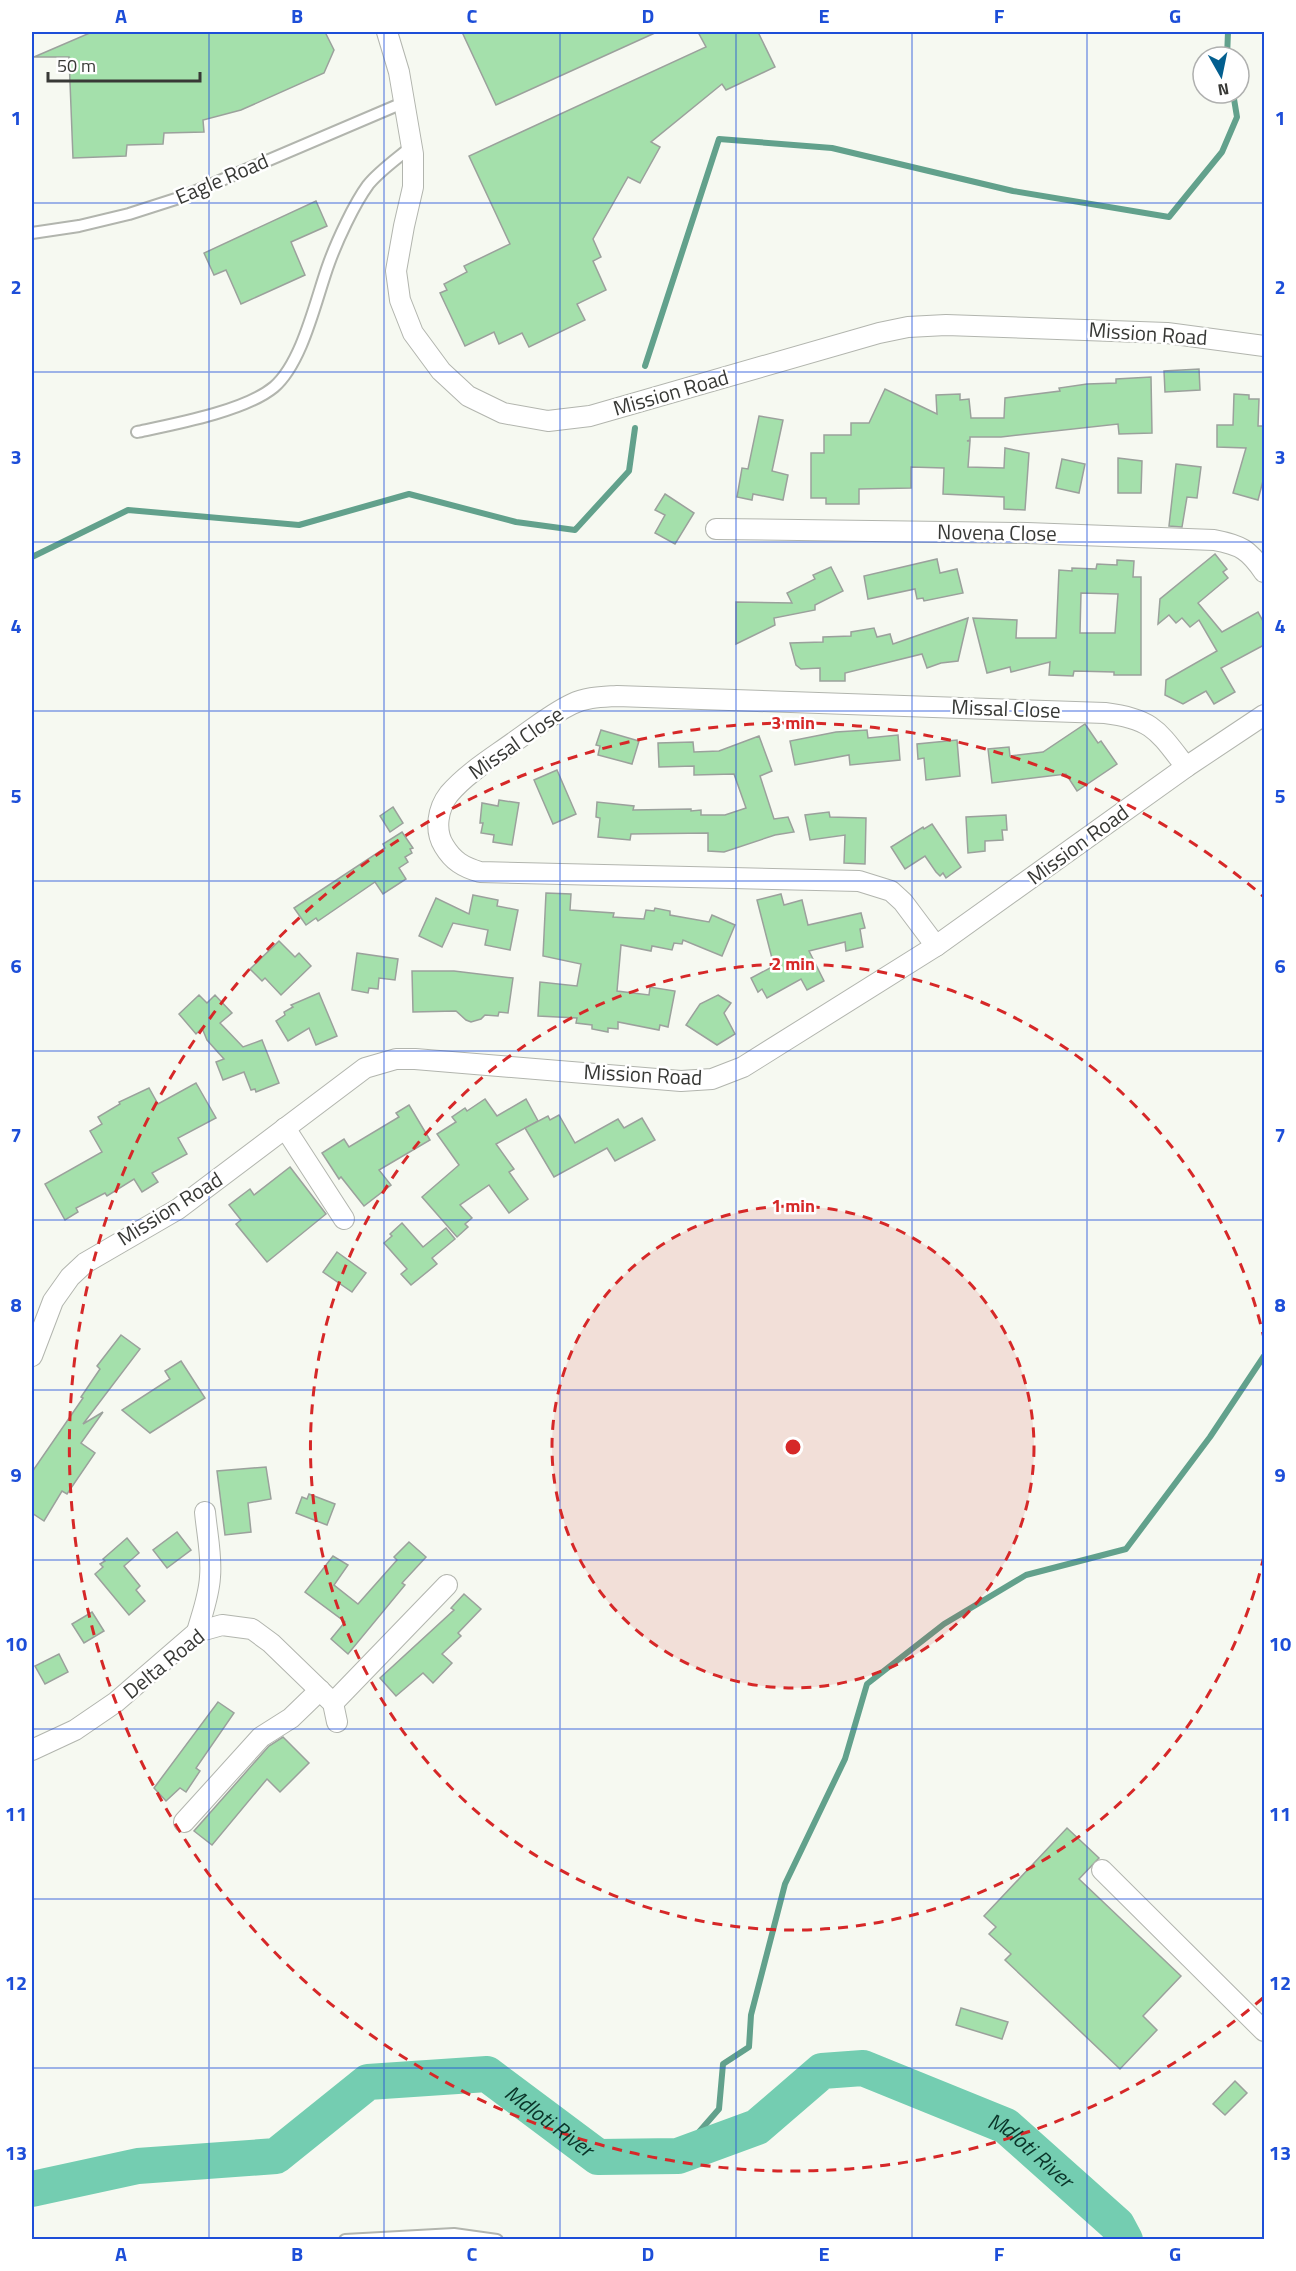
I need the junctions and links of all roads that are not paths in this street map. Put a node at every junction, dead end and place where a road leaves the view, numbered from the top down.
1 (387, 32) edge
2 (405, 102) junction
3 (412, 146) junction
4 (32, 233) edge
5 (1264, 346) edge
6 (137, 432) dead end
7 (716, 529) dead end
8 (1264, 572) edge
9 (1264, 715) edge
10 (1186, 767) junction
11 (936, 946) junction
12 (285, 1128) junction
13 (344, 1219) dead end
14 (32, 1356) edge
15 (205, 1512) dead end
16 (447, 1585) dead end
17 (197, 1632) junction
18 (330, 1705) junction
19 (32, 1750) edge
20 (184, 1822) dead end
21 (1102, 1870) dead end
22 (1264, 2031) edge
23 (345, 2240) edge
24 (497, 2240) edge

1 - 2 street, Mission Road
2 - 3 street, Mission Road
2 - 4 lane, Eagle Road
3 - 5 street, Mission Road
3 - 6 lane
7 - 8 street, Novena Close
9 - 10 street, Mission Road
10 - 11 street, Mission Road
10 - 11 street, Missal Close
11 - 12 street, Mission Road
12 - 13 street
12 - 14 street, Mission Road
15 - 17 street
16 - 18 street
17 - 18 street, Delta Road
17 - 19 street, Delta Road
18 - 20 street
21 - 22 street
23 - 24 lane

